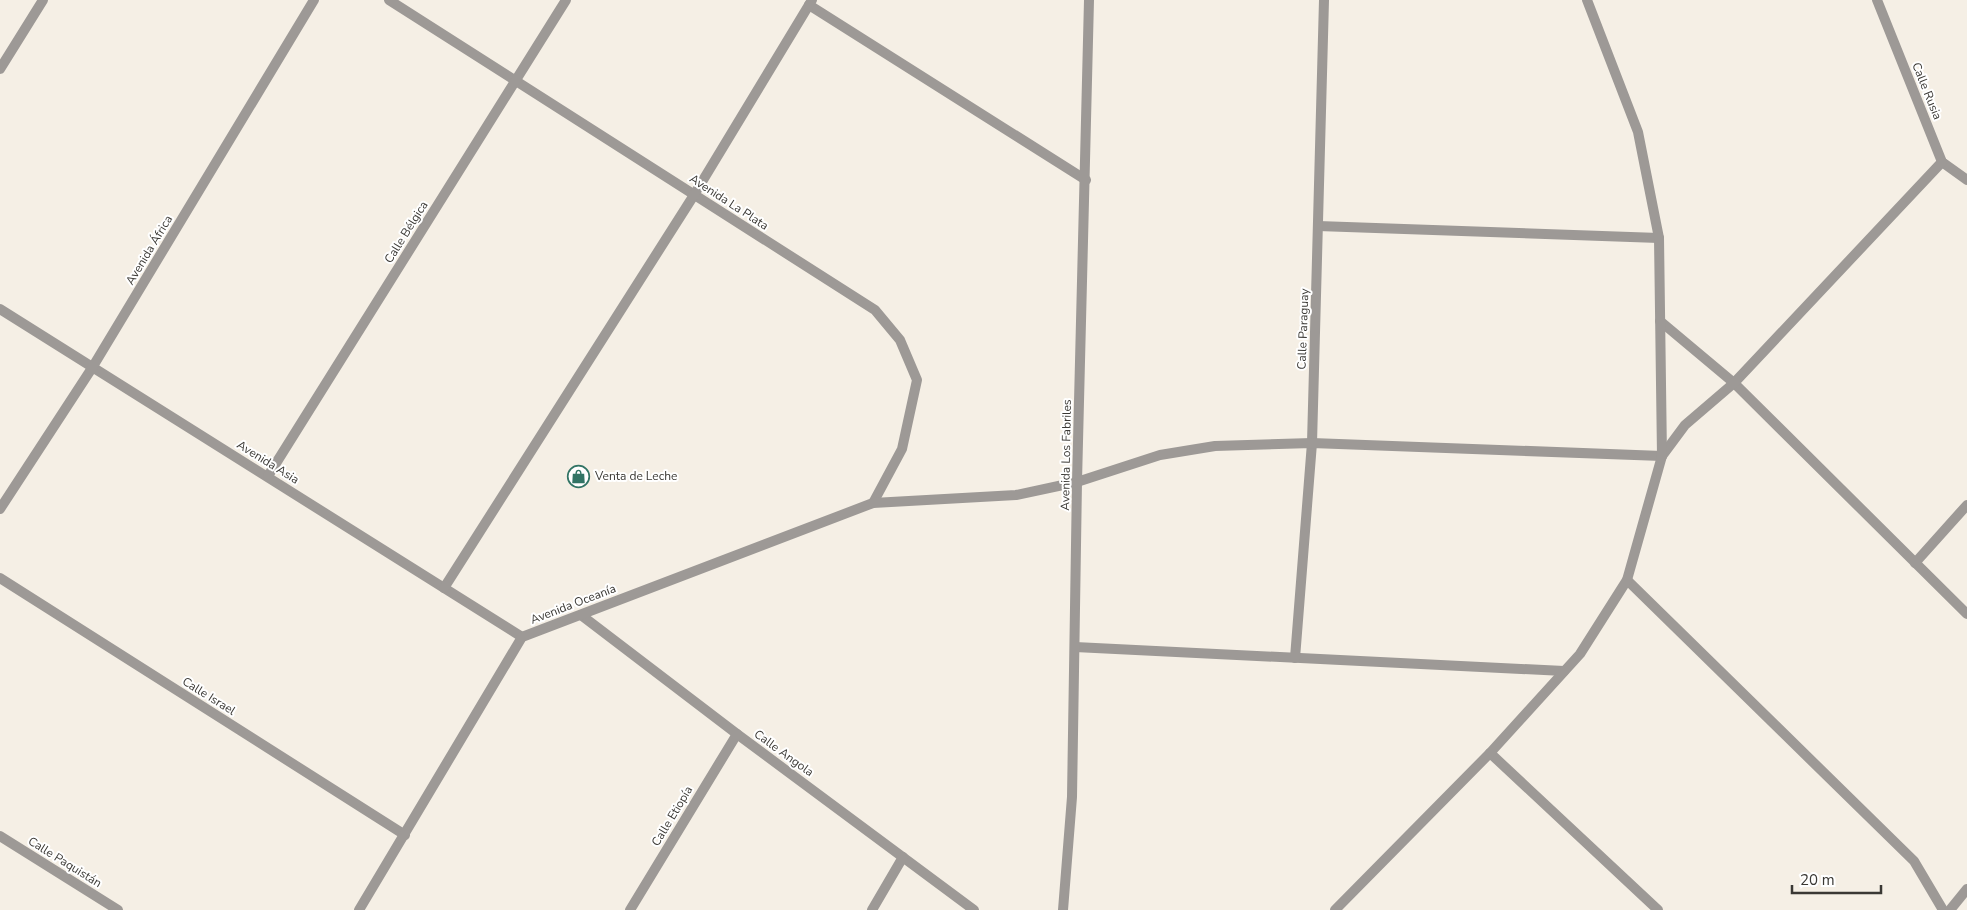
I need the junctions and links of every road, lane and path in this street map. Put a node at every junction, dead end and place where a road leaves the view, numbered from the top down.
1 (43, 0) edge
2 (314, 0) edge
3 (389, 0) edge
4 (566, 0) edge
5 (1089, 0) edge
6 (1324, 0) edge
7 (1587, 0) edge
8 (1877, 0) edge
9 (810, 3) edge
10 (0, 69) edge
11 (516, 81) junction
12 (1942, 162) junction
13 (1086, 180) junction
14 (1967, 180) edge
15 (694, 194) junction
16 (1318, 226) junction
17 (1659, 238) junction
18 (0, 309) edge
19 (1660, 321) junction
20 (92, 368) junction
21 (1734, 383) junction
22 (1312, 443) junction
23 (1662, 456) junction
24 (268, 476) junction
25 (1077, 482) junction
26 (874, 503) junction
27 (1967, 505) edge
28 (0, 509) edge
29 (1915, 563) junction
30 (0, 578) edge
31 (1627, 580) junction
32 (444, 588) junction
33 (1967, 614) edge
34 (580, 615) junction
35 (522, 637) junction
36 (1075, 647) junction
37 (1296, 658) junction
38 (1564, 671) junction
39 (737, 734) junction
40 (1490, 753) junction
41 (405, 835) junction
42 (0, 836) edge
43 (903, 856) junction
44 (1967, 889) edge
45 (118, 910) edge
46 (359, 910) edge
47 (630, 910) edge
48 (872, 910) edge
49 (974, 910) edge
50 (1063, 910) edge
51 (1336, 910) edge
52 (1658, 910) edge
53 (1943, 910) edge
54 (1950, 910) edge

1 - 10 street
2 - 20 street, Avenida África
3 - 11 street, Avenida La Plata
4 - 11 street, Calle Bélgica
5 - 13 street, Avenida Los Fabriles
6 - 16 street, Calle Paraguay
7 - 17 street
8 - 12 street, Calle Rusia
9 - 13 street
9 - 15 street
11 - 15 street, Avenida La Plata
11 - 24 street, Calle Bélgica
12 - 14 street
12 - 21 street
13 - 25 street, Avenida Los Fabriles
15 - 26 street, Avenida La Plata
15 - 32 street
16 - 17 street
16 - 22 street, Calle Paraguay
17 - 19 street
18 - 20 street, Avenida Asia
19 - 21 street
19 - 23 street
20 - 24 street, Avenida Asia
20 - 28 street, Avenida África
21 - 23 street
21 - 29 street
22 - 23 street, Avenida Oceanía
22 - 25 street, Avenida Oceanía
22 - 37 street, Calle Paraguay
23 - 31 street
24 - 32 street, Avenida Asia
25 - 26 street, Avenida Oceanía
25 - 36 street, Avenida Los Fabriles
26 - 34 street, Avenida Oceanía
27 - 29 street
29 - 33 street
30 - 41 street, Calle Israel
31 - 38 street
31 - 53 street
32 - 35 street, Avenida Asia
34 - 35 street, Avenida Oceanía
34 - 39 street, Calle Angola
35 - 41 street, Avenida Oceanía
36 - 37 street
36 - 50 street, Avenida Los Fabriles
37 - 38 street
38 - 40 street
39 - 43 street, Calle Angola
39 - 47 street, Calle Etiopía
40 - 51 street
40 - 52 street
41 - 46 street, Avenida Oceanía
42 - 45 street, Calle Paquistán
43 - 48 street
43 - 49 street, Calle Angola
44 - 54 street

